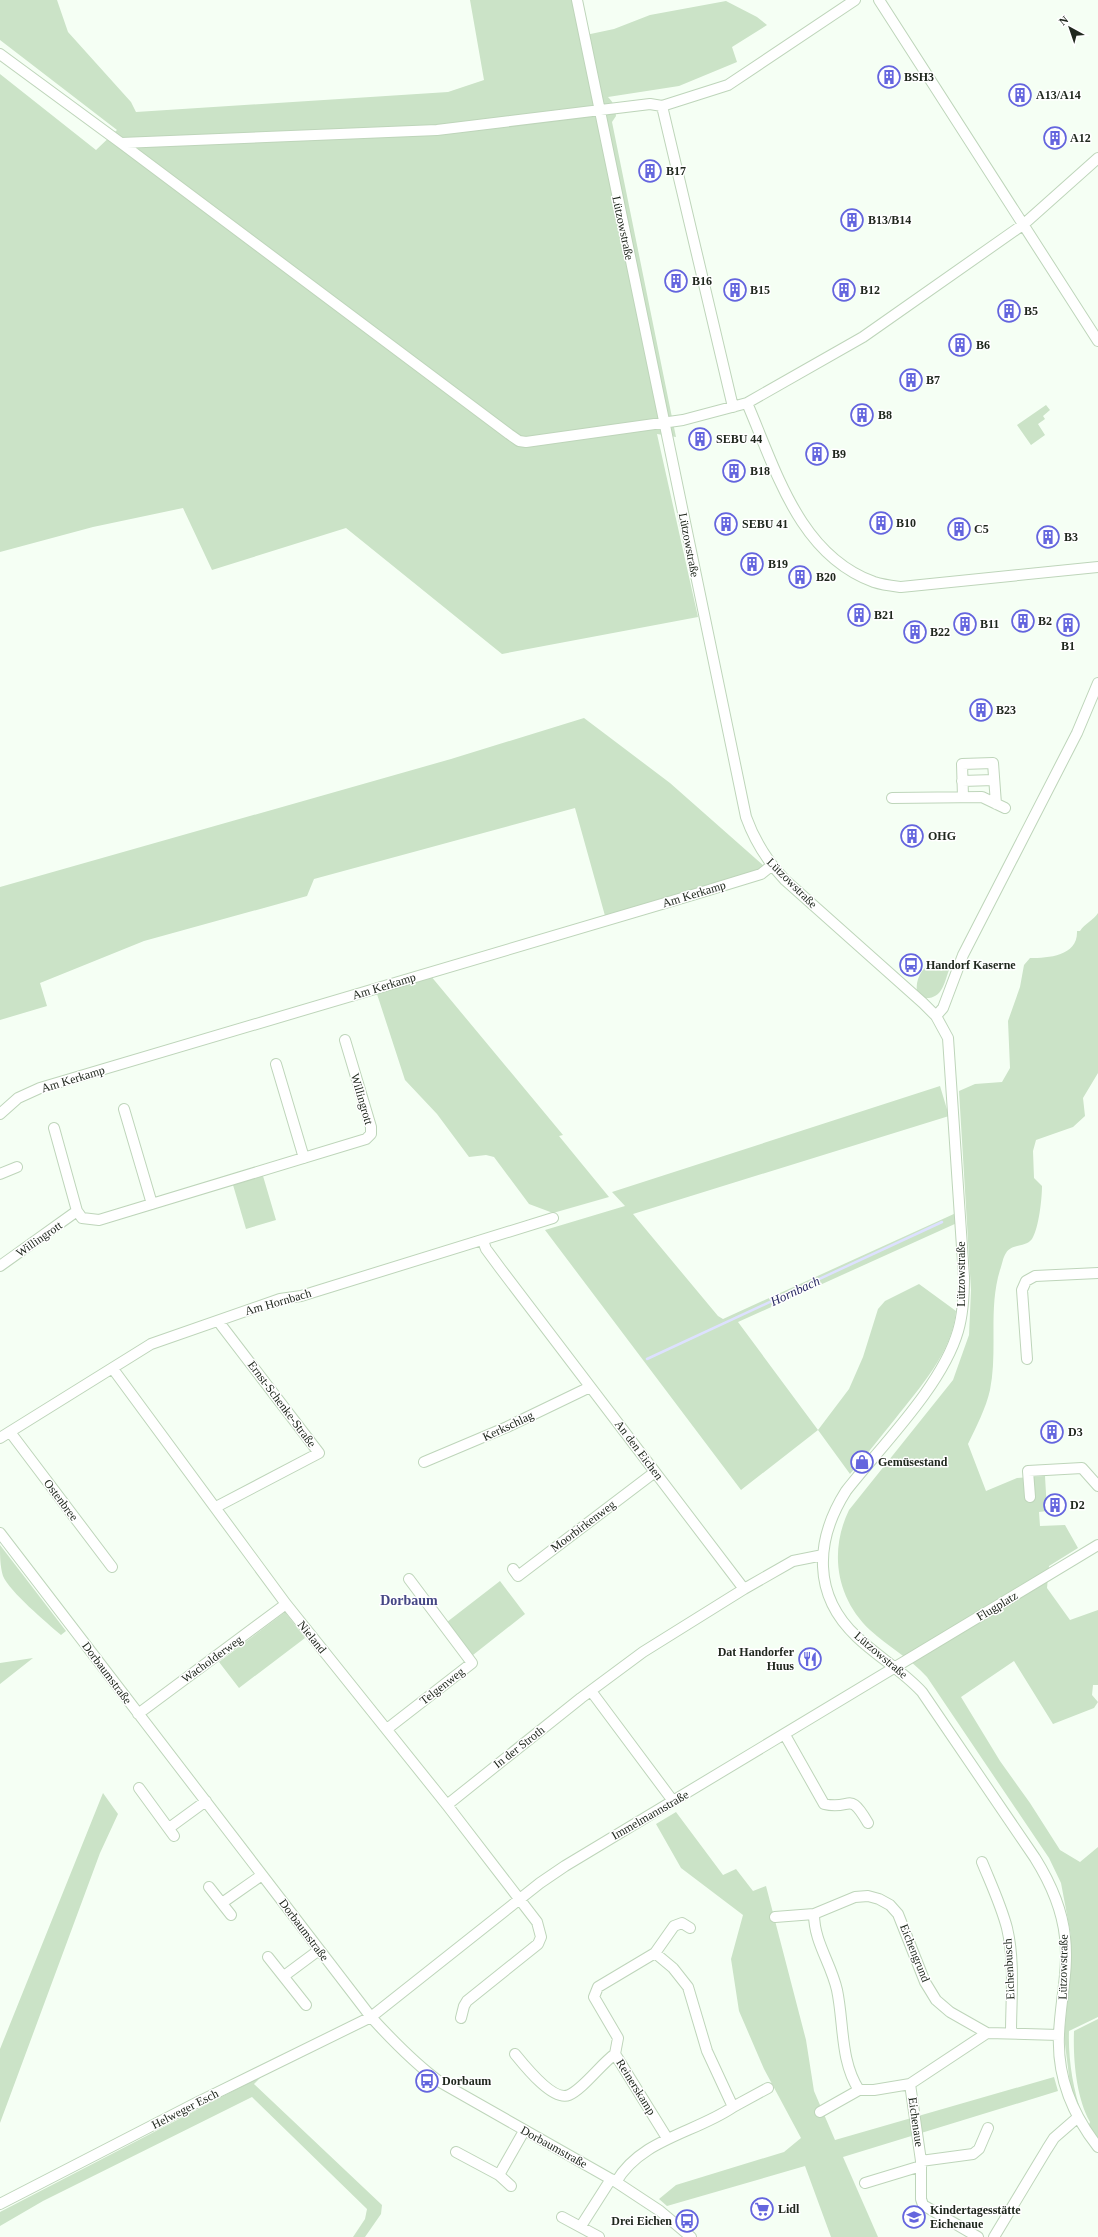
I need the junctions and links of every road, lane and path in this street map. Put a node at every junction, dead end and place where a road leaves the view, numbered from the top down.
1 (577, 0) edge
2 (856, 0) edge
3 (880, 0) edge
4 (0, 54) edge
5 (662, 106) junction
6 (599, 111) junction
7 (121, 142) junction
8 (1098, 158) edge
9 (1024, 224) junction
10 (1098, 341) edge
11 (747, 404) junction
12 (734, 407) junction
13 (665, 423) junction
14 (1098, 567) edge
15 (1097, 688) edge
16 (994, 780) junction
17 (962, 781) junction
18 (963, 797) junction
19 (892, 798) dead end
20 (771, 866) junction
21 (936, 1016) junction
22 (345, 1040) dead end
23 (276, 1064) dead end
24 (124, 1109) dead end
25 (0, 1114) edge
26 (54, 1128) dead end
27 (304, 1158) junction
28 (17, 1167) dead end
29 (0, 1174) edge
30 (152, 1204) junction
31 (77, 1211) junction
32 (553, 1218) dead end
33 (483, 1241) junction
34 (0, 1266) edge
35 (1098, 1273) edge
36 (218, 1321) junction
37 (1027, 1359) dead end
38 (113, 1369) junction
39 (590, 1387) junction
40 (10, 1432) junction
41 (0, 1438) edge
42 (424, 1462) dead end
43 (655, 1472) junction
44 (1098, 1486) edge
45 (1030, 1497) dead end
46 (216, 1507) junction
47 (0, 1533) edge
48 (1098, 1545) edge
49 (822, 1555) junction
50 (112, 1567) dead end
51 (513, 1569) dead end
52 (409, 1579) dead end
53 (744, 1589) junction
54 (286, 1604) junction
55 (896, 1668) junction
56 (591, 1691) junction
57 (138, 1714) junction
58 (387, 1729) junction
59 (784, 1736) junction
60 (139, 1788) dead end
61 (206, 1801) junction
62 (673, 1801) junction
63 (447, 1804) junction
64 (868, 1823) dead end
65 (982, 1862) dead end
66 (262, 1875) junction
67 (209, 1886) dead end
68 (519, 1900) junction
69 (222, 1903) junction
70 (814, 1914) junction
71 (231, 1915) dead end
72 (776, 1917) dead end
73 (690, 1928) dead end
74 (319, 1950) junction
75 (654, 1953) junction
76 (268, 1957) dead end
77 (284, 1976) junction
78 (306, 2005) dead end
79 (371, 2017) junction
80 (461, 2018) dead end
81 (987, 2033) junction
82 (1012, 2033) junction
83 (1059, 2035) junction
84 (515, 2054) dead end
85 (615, 2054) junction
86 (910, 2084) junction
87 (768, 2088) dead end
88 (859, 2090) junction
89 (733, 2107) junction
90 (820, 2112) dead end
91 (1077, 2118) junction
92 (988, 2128) dead end
93 (524, 2131) junction
94 (667, 2138) junction
95 (1098, 2147) edge
96 (456, 2152) dead end
97 (921, 2163) junction
98 (498, 2175) junction
99 (613, 2181) junction
100 (865, 2183) dead end
101 (511, 2186) dead end
102 (0, 2204) edge
103 (562, 2217) dead end
104 (581, 2226) junction
105 (599, 2237) edge
106 (691, 2237) edge
107 (978, 2237) edge
108 (994, 2237) edge

1 - 6 street, Lützowstraße
2 - 5 street
3 - 9 street
4 - 7 street
5 - 6 street
5 - 12 street
6 - 7 street
6 - 13 street, Lützowstraße
7 - 13 street
8 - 9 street
9 - 10 street
9 - 11 street
11 - 12 street
11 - 14 street
12 - 13 street
13 - 20 street, Lützowstraße
15 - 21 street
16 - 17 street
16 - 17 street
16 - 18 street
17 - 18 street
18 - 19 street
20 - 21 street, Lützowstraße
20 - 25 street, Am Kerkamp
21 - 49 street, Lützowstraße
22 - 27 street, Willingrott
23 - 27 street
24 - 30 street
26 - 31 street
27 - 30 street, Willingrott
28 - 29 street
30 - 31 street, Willingrott
31 - 34 street, Willingrott
32 - 33 street, Am Hornbach
33 - 36 street, Am Hornbach
33 - 39 street, An den Eichen
35 - 37 street
36 - 38 street, Am Hornbach
36 - 46 street, Ernst-Schenke-Straße
38 - 40 street, Am Hornbach
38 - 46 street, Nieland
39 - 42 street, Kerkschlag
39 - 43 street, An den Eichen
40 - 41 street, Am Hornbach
40 - 50 street, Ostenbree
43 - 51 street, Moorbirkenweg
43 - 53 street, An den Eichen
44 - 45 street
46 - 54 street, Nieland
47 - 57 street, Dorbaumstraße
48 - 55 street, Flugplatz
49 - 53 street
49 - 55 street, Lützowstraße
52 - 58 street, Telgenweg
53 - 56 street, In der Stroth
54 - 57 street, Wacholderweg
54 - 58 street, Nieland
55 - 59 street, Immelmannstraße
55 - 83 street, Lützowstraße
56 - 62 street
56 - 63 street, In der Stroth
57 - 61 street, Dorbaumstraße
58 - 63 street, Nieland
59 - 62 street, Immelmannstraße
59 - 64 street
60 - 61 street
61 - 66 street, Dorbaumstraße
62 - 68 street, Immelmannstraße
63 - 68 street, Nieland
65 - 82 street, Eichenbusch
66 - 69 street
66 - 74 street, Dorbaumstraße
67 - 69 street
68 - 79 street, Immelmannstraße
68 - 80 street
69 - 71 street
70 - 72 street, Eichengrund
70 - 81 street, Eichengrund
70 - 88 street
73 - 75 street, Reinerskamp
74 - 77 street
74 - 79 street, Dorbaumstraße
75 - 85 street, Reinerskamp
75 - 89 street
76 - 77 street
77 - 78 street
79 - 93 street, Dorbaumstraße
79 - 102 street, Helweger Esch
81 - 82 street, Eichengrund
81 - 86 street
82 - 83 street, Eichengrund
83 - 91 street, Lützowstraße
84 - 85 street
85 - 94 street, Reinerskamp
86 - 88 street
86 - 97 street, Eichenaue
87 - 89 street
88 - 90 street
89 - 94 street
91 - 95 street, Lützowstraße
91 - 108 street
92 - 97 street, Eichenaue
93 - 98 street
93 - 99 street, Dorbaumstraße
94 - 99 street
96 - 98 street
97 - 100 street, Eichenaue
97 - 107 street, Eichenaue
98 - 101 street
99 - 104 street
99 - 106 street, Dorbaumstraße
103 - 104 street
104 - 105 street

